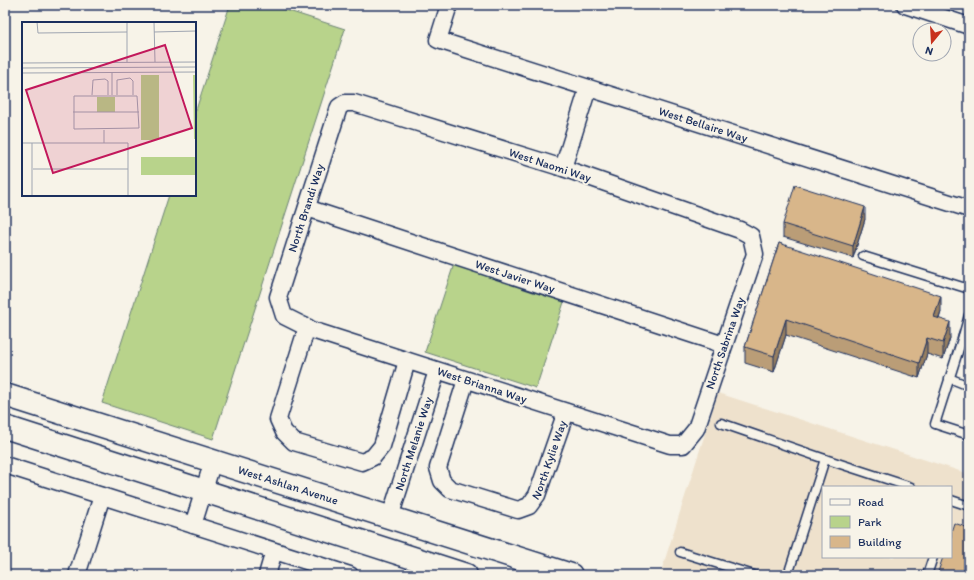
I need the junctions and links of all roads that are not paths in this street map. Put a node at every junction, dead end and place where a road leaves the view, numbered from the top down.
1 (449, 5) edge
2 (905, 5) edge
3 (969, 26) edge
4 (588, 88) junction
5 (345, 103) joint
6 (563, 168) junction
7 (306, 208) junction
8 (969, 209) edge
9 (750, 236) joint
10 (863, 256) dead end
11 (969, 289) edge
12 (969, 315) edge
13 (284, 316) joint
14 (307, 327) junction
15 (966, 336) edge
16 (724, 345) junction
17 (407, 361) junction
18 (436, 371) junction
19 (949, 378) junction
20 (466, 380) junction
21 (969, 386) edge
22 (5, 394) edge
23 (566, 412) junction
24 (721, 423) dead end
25 (5, 427) edge
26 (969, 435) edge
27 (683, 445) joint
28 (825, 459) junction
29 (213, 462) junction
30 (5, 465) edge
31 (908, 486) edge
32 (204, 491) junction
33 (102, 496) junction
34 (952, 501) edge
35 (969, 506) edge
36 (390, 517) junction
37 (193, 525) junction
38 (274, 551) junction
39 (680, 552) dead end
40 (933, 558) edge
41 (741, 573) edge
42 (76, 575) edge
43 (267, 575) edge
44 (350, 575) edge
45 (466, 575) edge
46 (571, 575) edge
47 (754, 575) edge
48 (788, 575) edge
49 (927, 575) edge

1 - 4 street, West Bellaire Way
2 - 3 street
4 - 6 street
4 - 8 street, West Bellaire Way
5 - 6 street, West Naomi Way
5 - 7 street, North Brandi Way
6 - 9 street, West Naomi Way
7 - 13 street, North Brandi Way
7 - 16 street, West Javier Way
9 - 16 street, North Sabrina Way
10 - 11 lane
12 - 15 lane
13 - 14 street, West Brianna Way
14 - 17 street, West Brianna Way
14 - 17 street
15 - 19 lane
16 - 27 street, North Sabrina Way
17 - 18 street, West Brianna Way
18 - 20 street, West Brianna Way
18 - 36 street, North Melanie Way
19 - 21 lane
19 - 26 lane
20 - 23 street, West Brianna Way
20 - 23 street, North Kylie Way
22 - 29 main road, West Ashlan Avenue
23 - 27 street, West Brianna Way
24 - 28 lane
25 - 32 main road
28 - 31 lane
28 - 48 lane
29 - 32 street
29 - 36 main road, West Ashlan Avenue
30 - 33 street
32 - 37 street
32 - 45 main road
33 - 37 street
33 - 42 street
34 - 35 lane
36 - 46 main road, West Ashlan Avenue
37 - 38 street
38 - 43 street
38 - 44 street
39 - 41 lane
40 - 49 lane
41 - 47 lane

